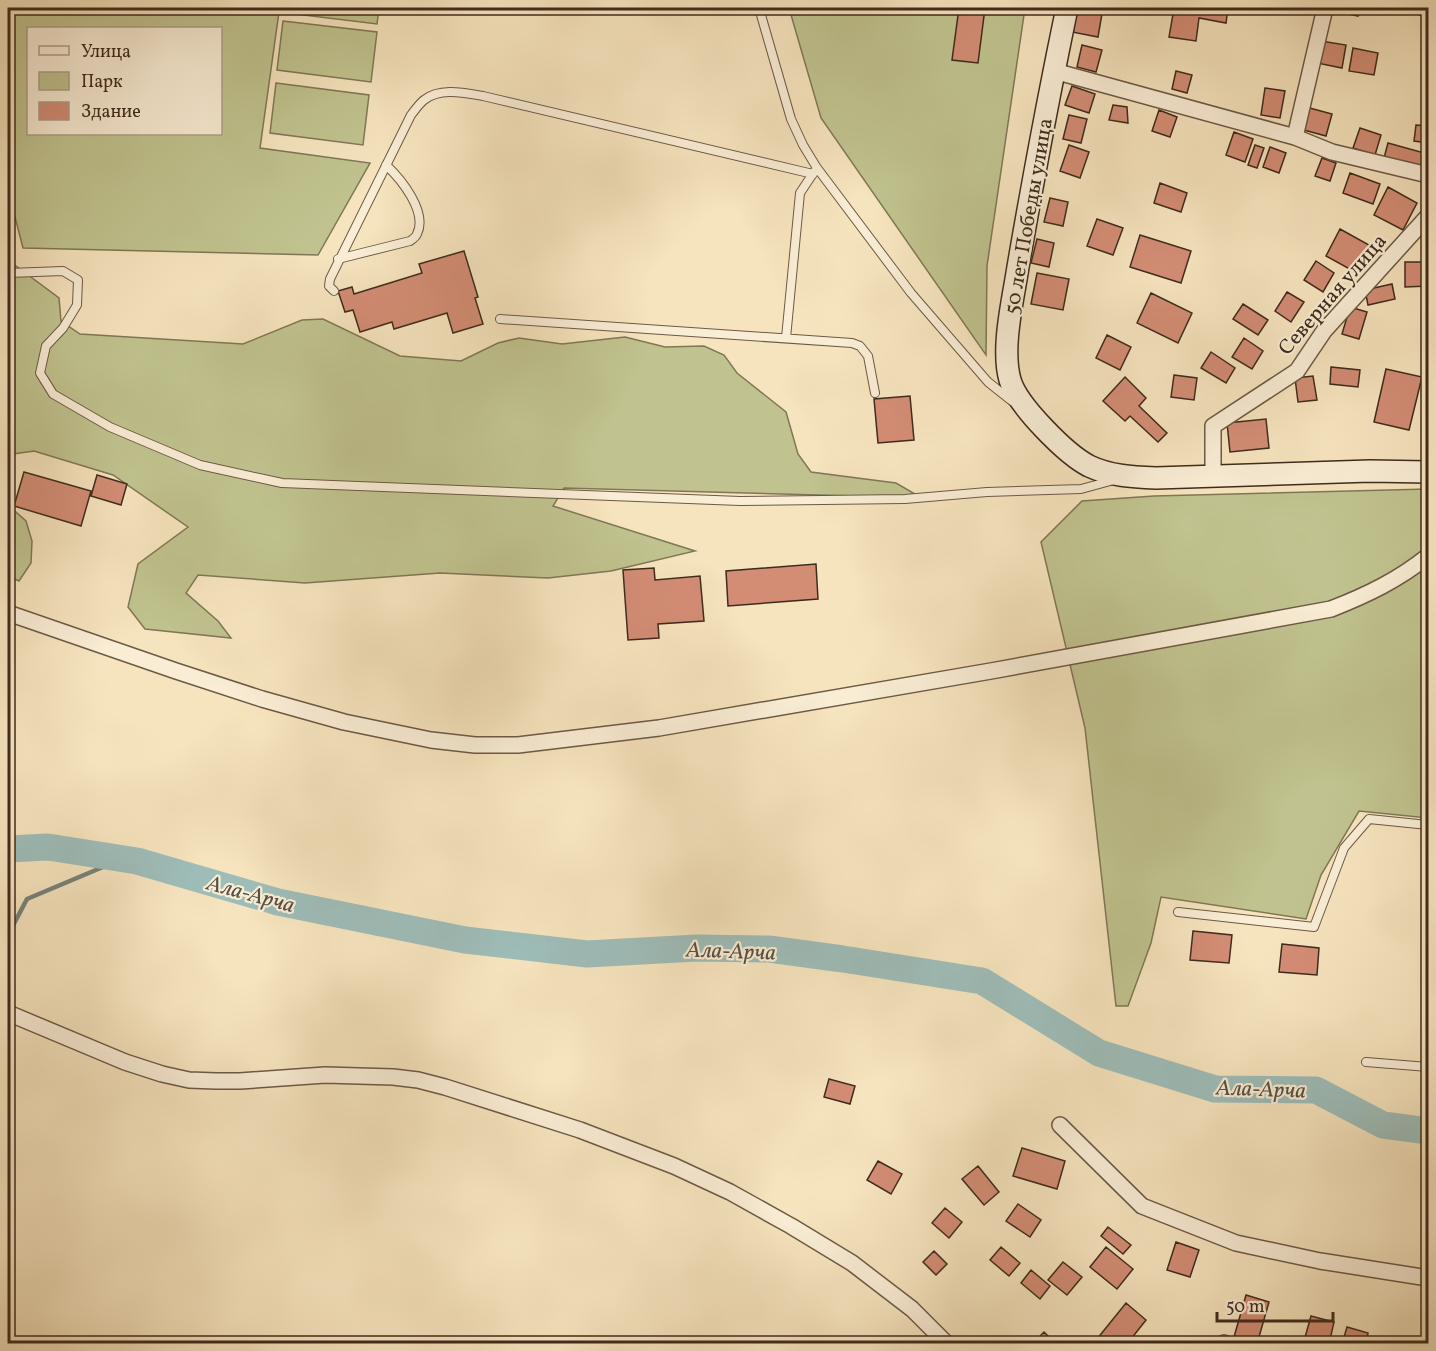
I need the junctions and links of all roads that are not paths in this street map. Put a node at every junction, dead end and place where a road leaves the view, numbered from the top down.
1 (759, 8) edge
2 (1067, 8) edge
3 (1324, 8) edge
4 (1054, 71) junction
5 (1295, 136) junction
6 (386, 165) junction
7 (815, 171) junction
8 (1428, 175) edge
9 (1428, 216) edge
10 (338, 259) junction
11 (8, 273) edge
12 (334, 291) dead end
13 (500, 319) dead end
14 (786, 338) junction
15 (875, 393) dead end
16 (1035, 418) junction
17 (1428, 472) edge
18 (1213, 475) junction
19 (1128, 477) junction
20 (1428, 556) edge
21 (8, 613) edge
22 (1428, 825) edge
23 (1178, 912) dead end
24 (8, 1013) edge
25 (1366, 1062) dead end
26 (1428, 1067) edge
27 (1060, 1125) dead end
28 (1428, 1278) edge
29 (947, 1344) edge

1 - 7 lane
2 - 4 main road, 50 лет Победы улица
3 - 5 street
4 - 5 street
4 - 16 main road, 50 лет Победы улица
5 - 8 street
6 - 7 lane
6 - 10 lane
6 - 10 lane
7 - 14 lane
7 - 16 lane
9 - 18 street, Северная улица
10 - 12 lane
11 - 19 lane
13 - 14 lane
14 - 15 lane
16 - 19 main road, 50 лет Победы улица
17 - 18 main road, 50 лет Победы улица
18 - 19 main road, 50 лет Победы улица
20 - 21 street
22 - 23 lane
24 - 29 street
25 - 26 lane
27 - 28 street

